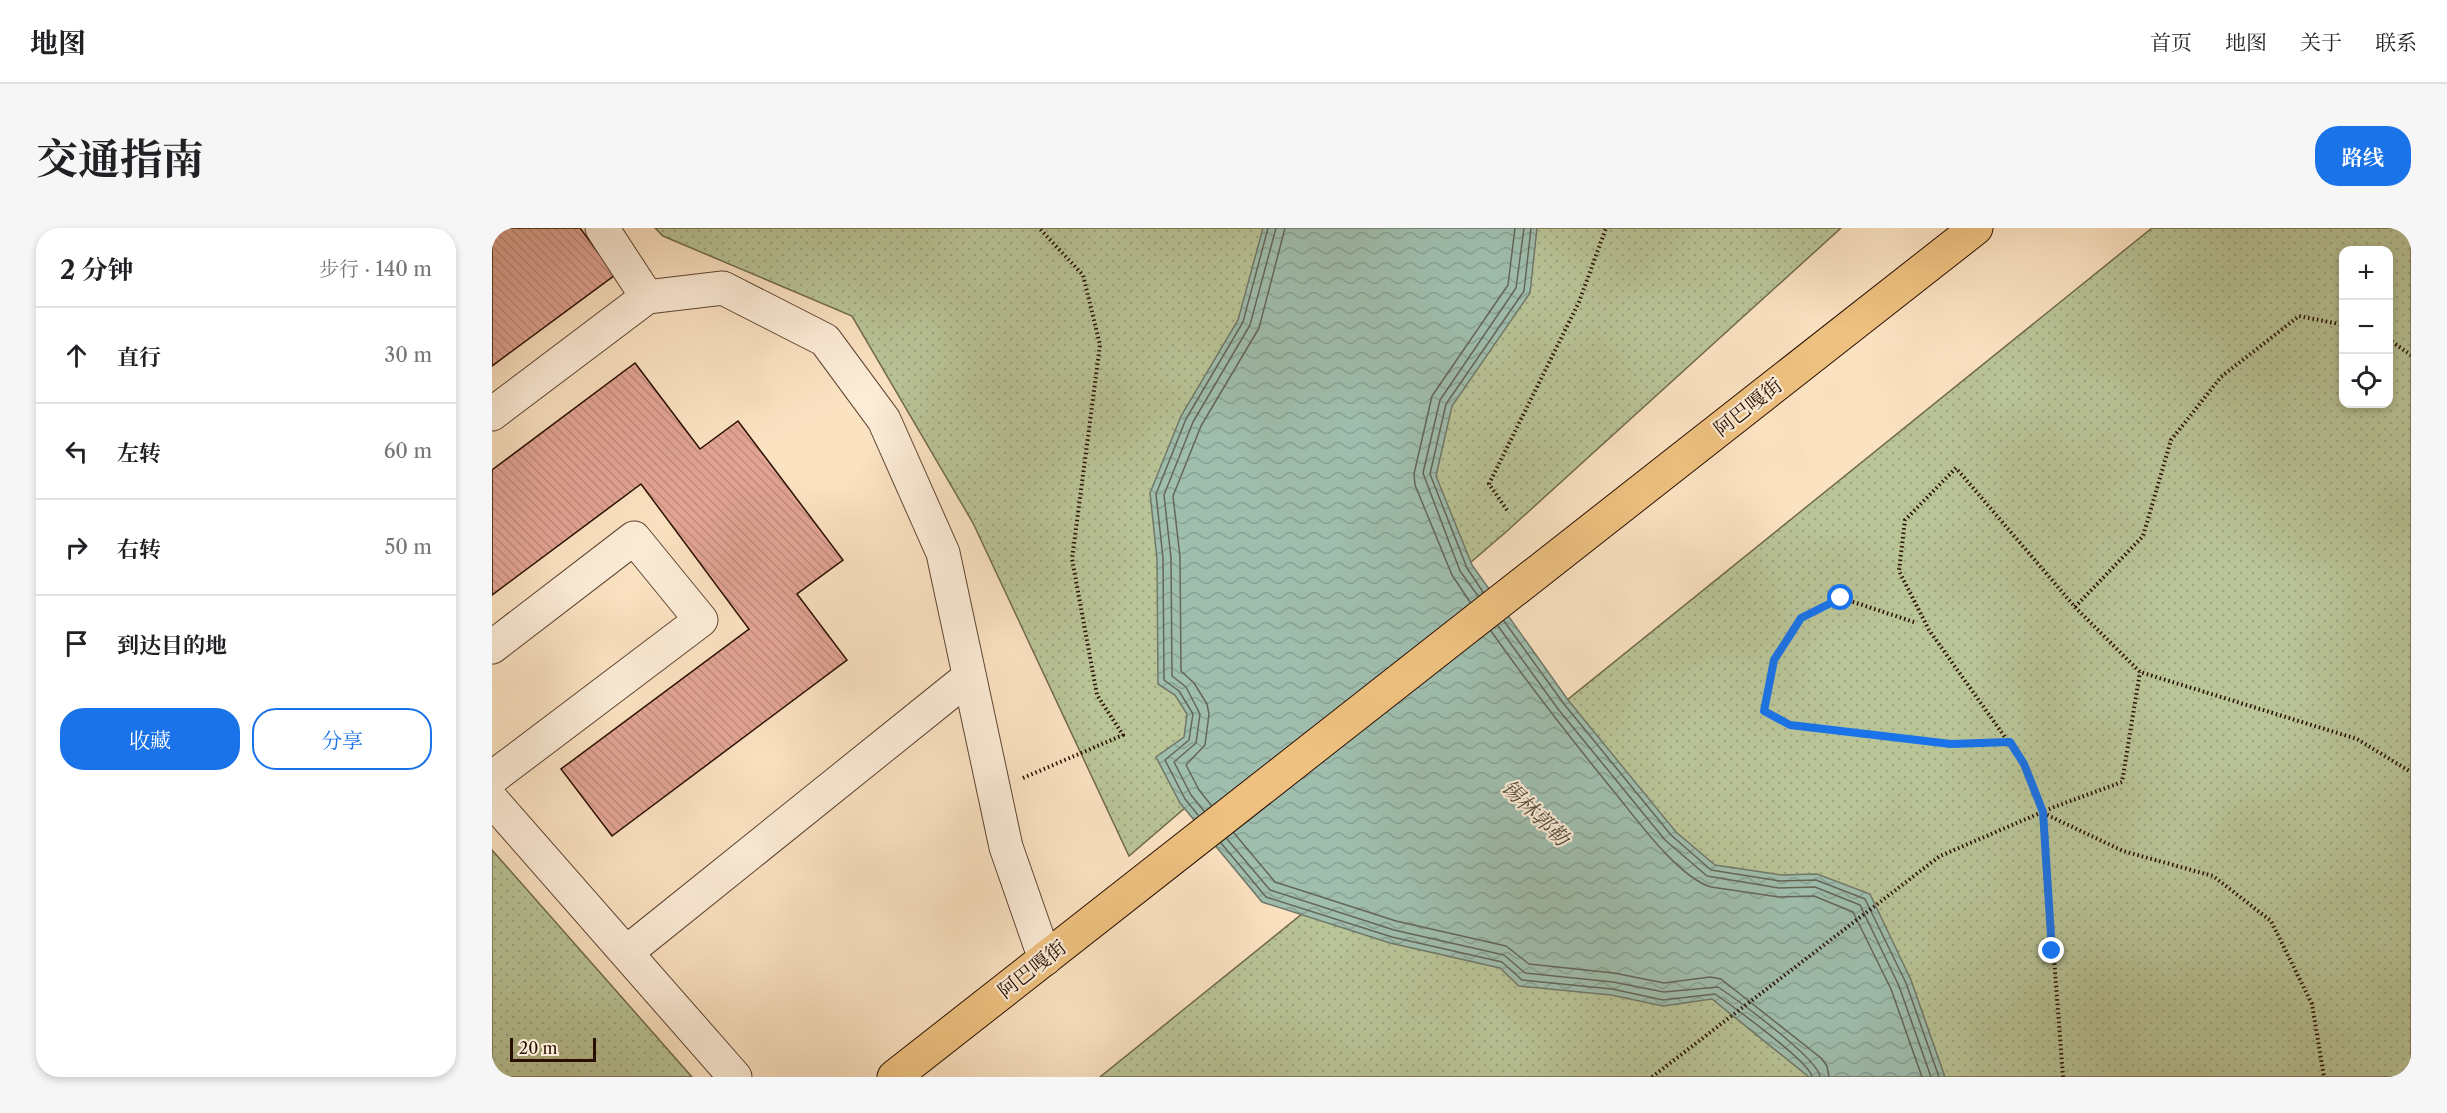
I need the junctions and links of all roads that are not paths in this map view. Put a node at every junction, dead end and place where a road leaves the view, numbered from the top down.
1 (602, 228) edge
2 (1976, 228) edge
3 (647, 297) junction
4 (492, 414) edge
5 (492, 647) edge
6 (969, 677) junction
7 (492, 778) edge
8 (492, 800) edge
9 (627, 952) junction
10 (1045, 959) junction
11 (735, 1077) edge
12 (894, 1077) edge

1 - 3 lane
2 - 10 main road, 阿巴嘎街
3 - 4 lane
3 - 6 lane
5 - 7 lane
6 - 9 lane
6 - 10 lane
8 - 9 lane
9 - 11 lane
10 - 12 main road, 阿巴嘎街

